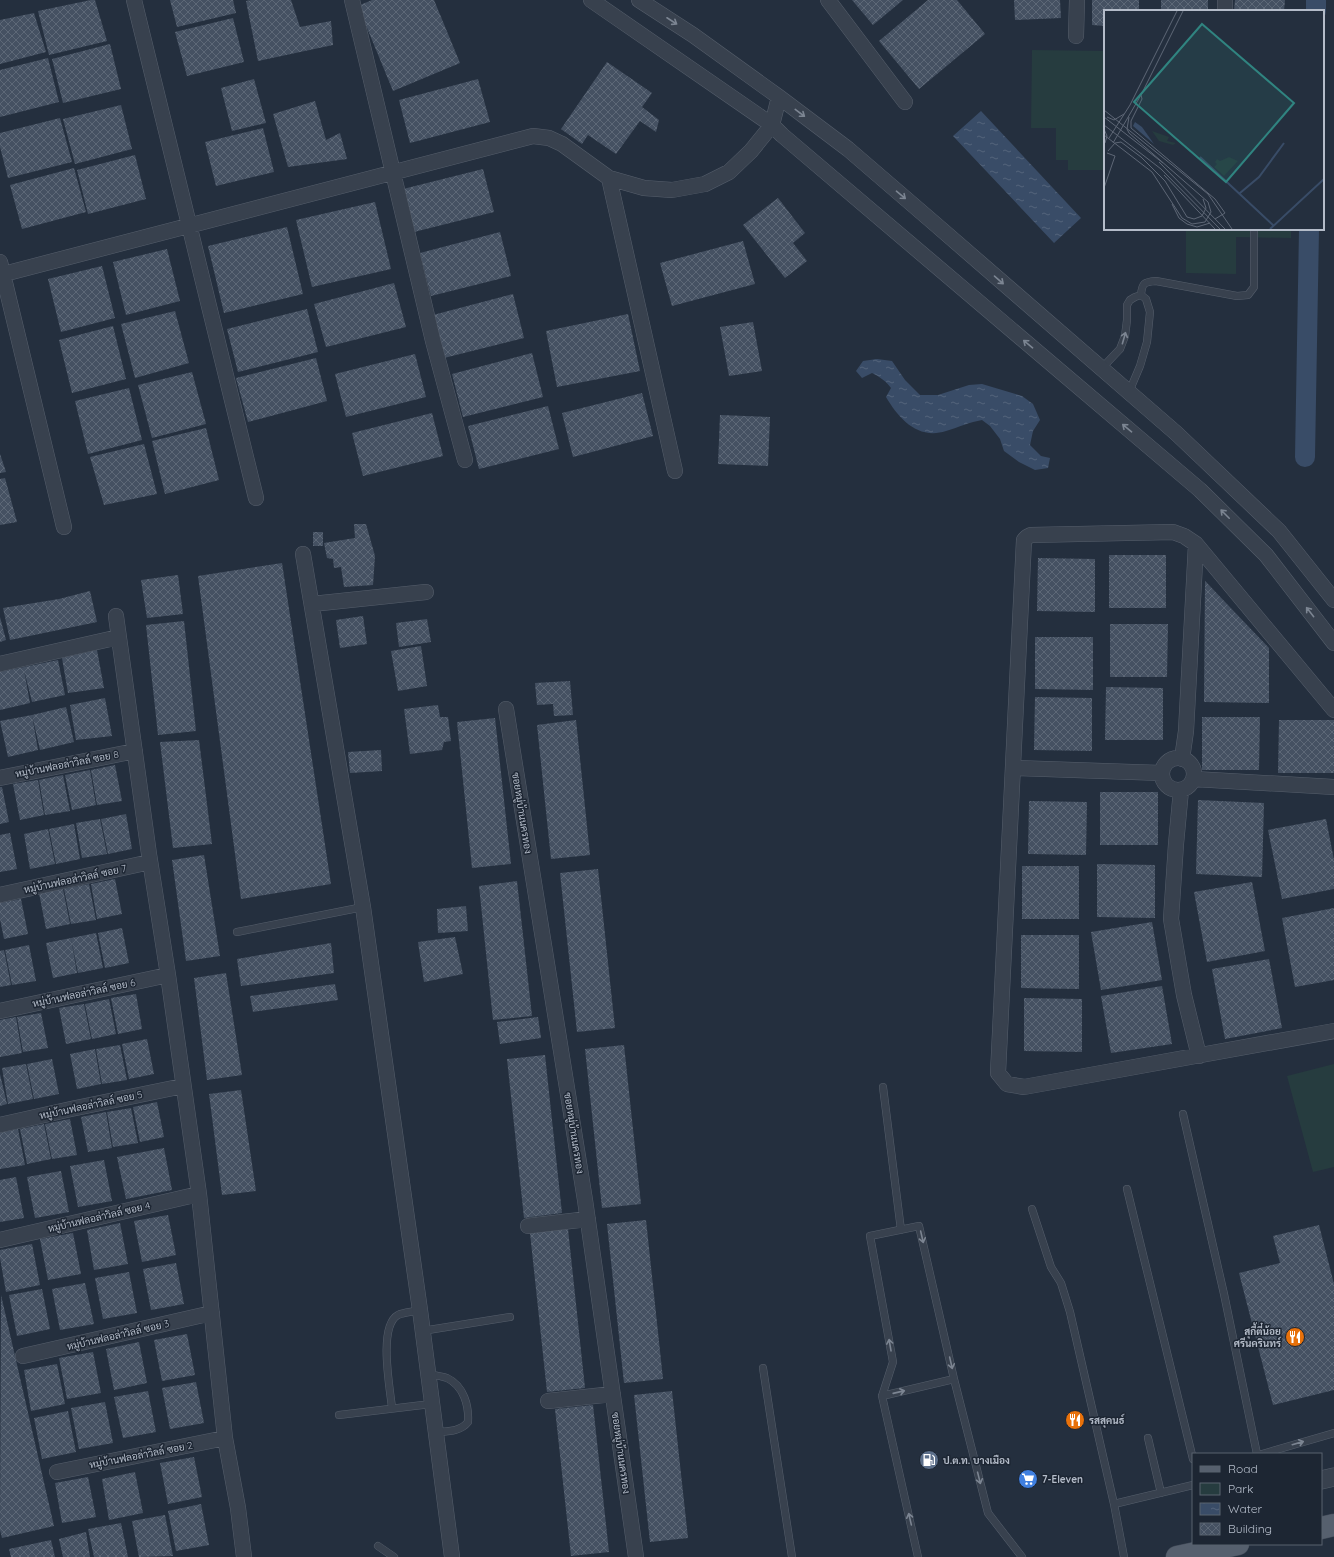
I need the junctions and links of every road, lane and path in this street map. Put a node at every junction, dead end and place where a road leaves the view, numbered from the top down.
1 (134, 0) edge
2 (352, 0) edge
3 (591, 0) edge
4 (639, 0) edge
5 (828, 0) edge
6 (1077, 0) edge
7 (1076, 36) dead end
8 (780, 97) junction
9 (905, 102) dead end
10 (772, 125) junction
11 (394, 173) junction
12 (609, 178) junction
13 (190, 225) junction
14 (1254, 230) edge
15 (1, 270) edge
16 (1142, 295) junction
17 (1101, 369) junction
18 (1129, 392) junction
19 (465, 460) dead end
20 (675, 471) dead end
21 (256, 498) dead end
22 (64, 528) dead end
23 (1196, 544) junction
24 (304, 554) dead end
25 (426, 592) dead end
26 (1334, 600) edge
27 (312, 604) junction
28 (116, 616) dead end
29 (119, 637) junction
30 (1334, 643) edge
31 (0, 664) edge
32 (506, 709) dead end
33 (1334, 710) edge
34 (135, 751) junction
35 (1182, 758) junction
36 (1013, 768) junction
37 (1162, 773) junction
38 (0, 778) edge
39 (1194, 779) junction
40 (1334, 787) edge
41 (1181, 790) junction
42 (150, 862) junction
43 (0, 895) edge
44 (363, 906) junction
45 (237, 932) dead end
46 (168, 975) junction
47 (0, 1011) edge
48 (1334, 1031) edge
49 (1199, 1056) junction
50 (183, 1086) junction
51 (883, 1087) dead end
52 (1183, 1114) dead end
53 (0, 1125) edge
54 (1127, 1189) dead end
55 (199, 1194) junction
56 (1032, 1209) dead end
57 (588, 1219) junction
58 (528, 1226) dead end
59 (901, 1230) junction
60 (0, 1240) edge
61 (420, 1310) junction
62 (212, 1313) junction
63 (510, 1317) dead end
64 (422, 1331) junction
65 (23, 1356) dead end
66 (763, 1368) dead end
67 (428, 1374) junction
68 (954, 1379) junction
69 (613, 1394) junction
70 (882, 1396) junction
71 (548, 1400) dead end
72 (431, 1404) junction
73 (392, 1408) junction
74 (339, 1415) dead end
75 (435, 1432) junction
76 (1334, 1432) edge
77 (225, 1438) junction
78 (1148, 1438) dead end
79 (1257, 1453) edge
80 (1265, 1453) edge
81 (1192, 1455) edge
82 (57, 1472) dead end
83 (1334, 1477) edge
84 (1322, 1480) edge
85 (1192, 1485) edge
86 (1161, 1493) junction
87 (1114, 1504) junction
88 (1334, 1525) edge
89 (1322, 1528) edge
90 (1227, 1545) edge
91 (378, 1546) dead end
92 (1205, 1547) edge
93 (244, 1557) edge
94 (394, 1557) edge
95 (452, 1557) edge
96 (636, 1557) edge
97 (792, 1557) edge
98 (918, 1557) edge
99 (1022, 1557) edge
100 (1124, 1557) edge
101 (1177, 1557) edge

1 - 13 street
2 - 11 street
3 - 10 street
4 -> 8 street
5 - 9 street
6 - 7 street
8 - 10 street
8 -> 17 street
10 - 12 street
30 -> 10 street
11 - 12 street
11 - 13 street
11 - 19 street
12 - 20 street
13 - 15 street
13 - 21 street
14 - 16 lane
15 - 22 street
17 -> 16 lane
16 - 18 lane
17 - 18 street
18 - 26 street
23 - 33 street
23 - 35 street
23 - 36 street
24 - 27 street
25 - 27 street
27 - 44 street
28 - 29 street
29 - 31 street
29 - 34 street
32 - 57 street, ซอยหมู่บ้านนครทอง
34 - 38 street, หมู่บ้านฟลอล่าวิลล์ ซอย 8
34 - 42 street
35 - 37 street
35 - 39 street
36 - 37 street
36 - 49 street
37 - 41 street
39 - 40 street
39 - 41 street
41 - 49 street
42 - 43 street, หมู่บ้านฟลอล่าวิลล์ ซอย 7
42 - 46 street
44 - 45 lane
44 - 61 street
46 - 47 street, หมู่บ้านฟลอล่าวิลล์ ซอย 6
46 - 50 street
48 - 49 street
50 - 53 street, หมู่บ้านฟลอล่าวิลล์ ซอย 5
50 - 55 street
51 - 59 lane
52 - 79 lane
54 - 81 lane
55 - 60 street, หมู่บ้านฟลอล่าวิลล์ ซอย 4
55 - 62 street
56 - 87 lane
57 - 58 street
57 - 69 street, ซอยหมู่บ้านนครทอง
59 -> 68 lane
70 -> 59 lane
61 - 64 street
61 - 73 lane
62 - 65 street, หมู่บ้านฟลอล่าวิลล์ ซอย 3
62 - 77 street
63 - 64 lane
64 - 67 street
66 - 97 lane
67 - 72 street
67 - 75 lane
70 -> 68 lane
68 -> 99 lane
69 - 71 street
69 - 96 street, ซอยหมู่บ้านนครทอง
98 -> 70 lane
72 - 73 lane
72 - 75 street
73 - 74 lane
75 - 95 street
80 -> 76 lane
77 - 82 street, หมู่บ้านฟลอล่าวิลล์ ซอย 2
77 - 93 street
78 - 86 lane
83 - 84 street
85 - 86 lane
86 - 87 lane
87 - 100 lane
88 - 89 main road
90 - 92 main road
91 - 94 lane
92 - 101 main road

